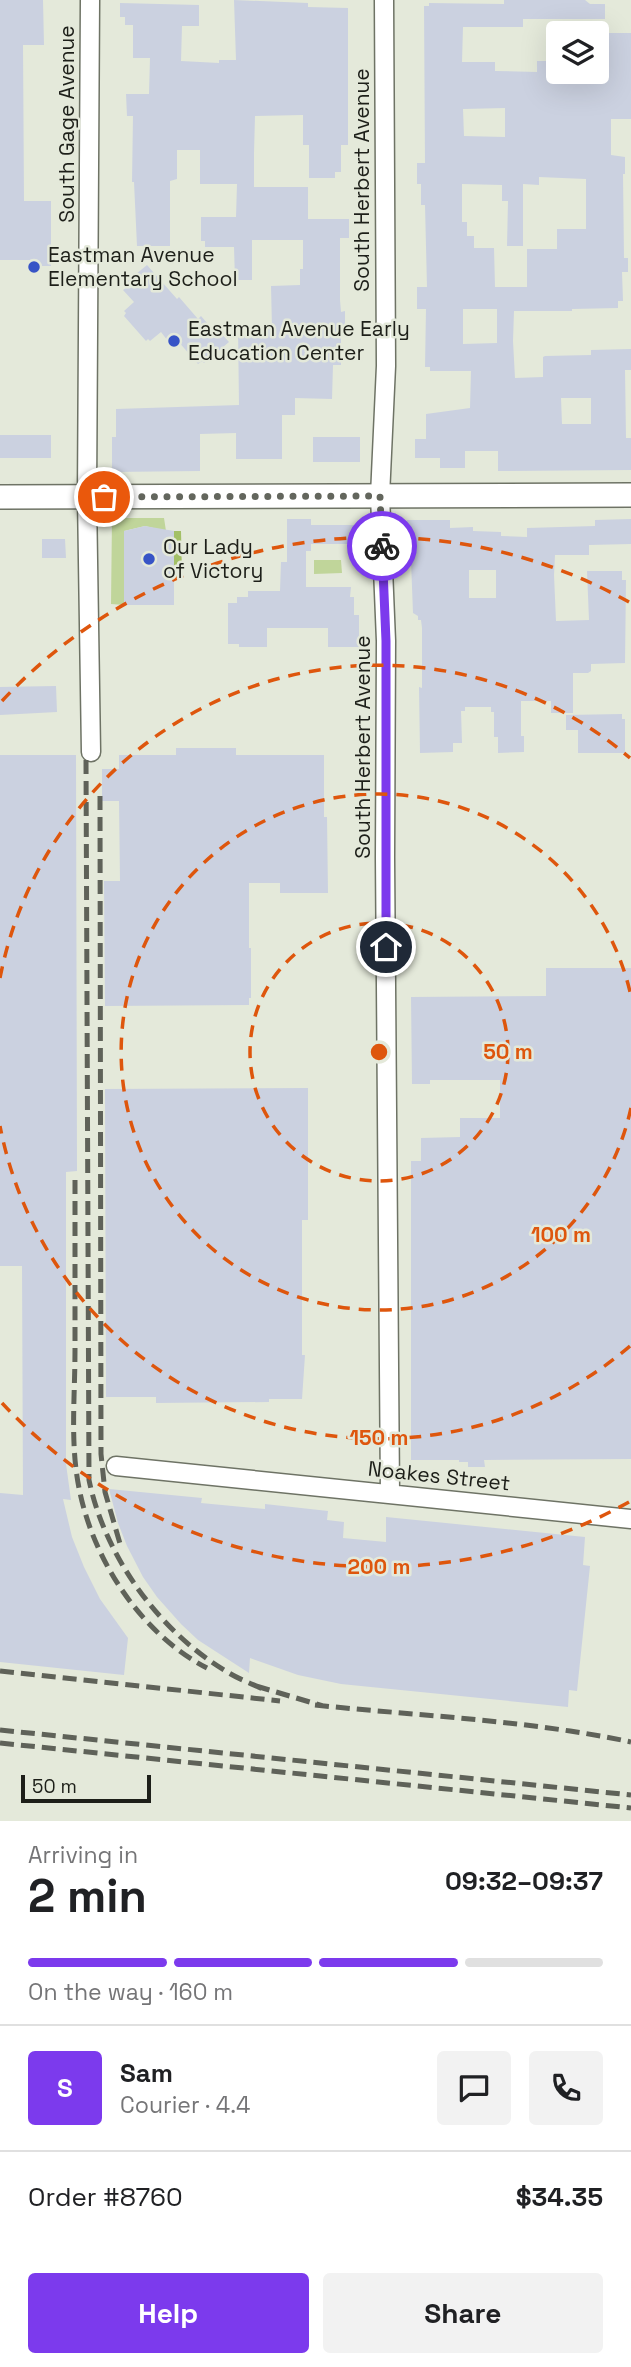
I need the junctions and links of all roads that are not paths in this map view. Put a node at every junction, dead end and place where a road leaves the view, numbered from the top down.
1 (90, 0) edge
2 (384, 0) edge
3 (631, 495) edge
4 (380, 496) junction
5 (0, 497) edge
6 (87, 497) junction
7 (91, 752) dead end
8 (116, 1466) dead end
9 (390, 1494) junction
10 (631, 1519) edge

1 - 6 street, South Gage Avenue
2 - 4 street, South Herbert Avenue
3 - 4 street
4 - 6 street
4 - 9 street, South Herbert Avenue
5 - 6 street
6 - 7 street, South Gage Avenue
8 - 9 street, Noakes Street
9 - 10 street, Noakes Street

